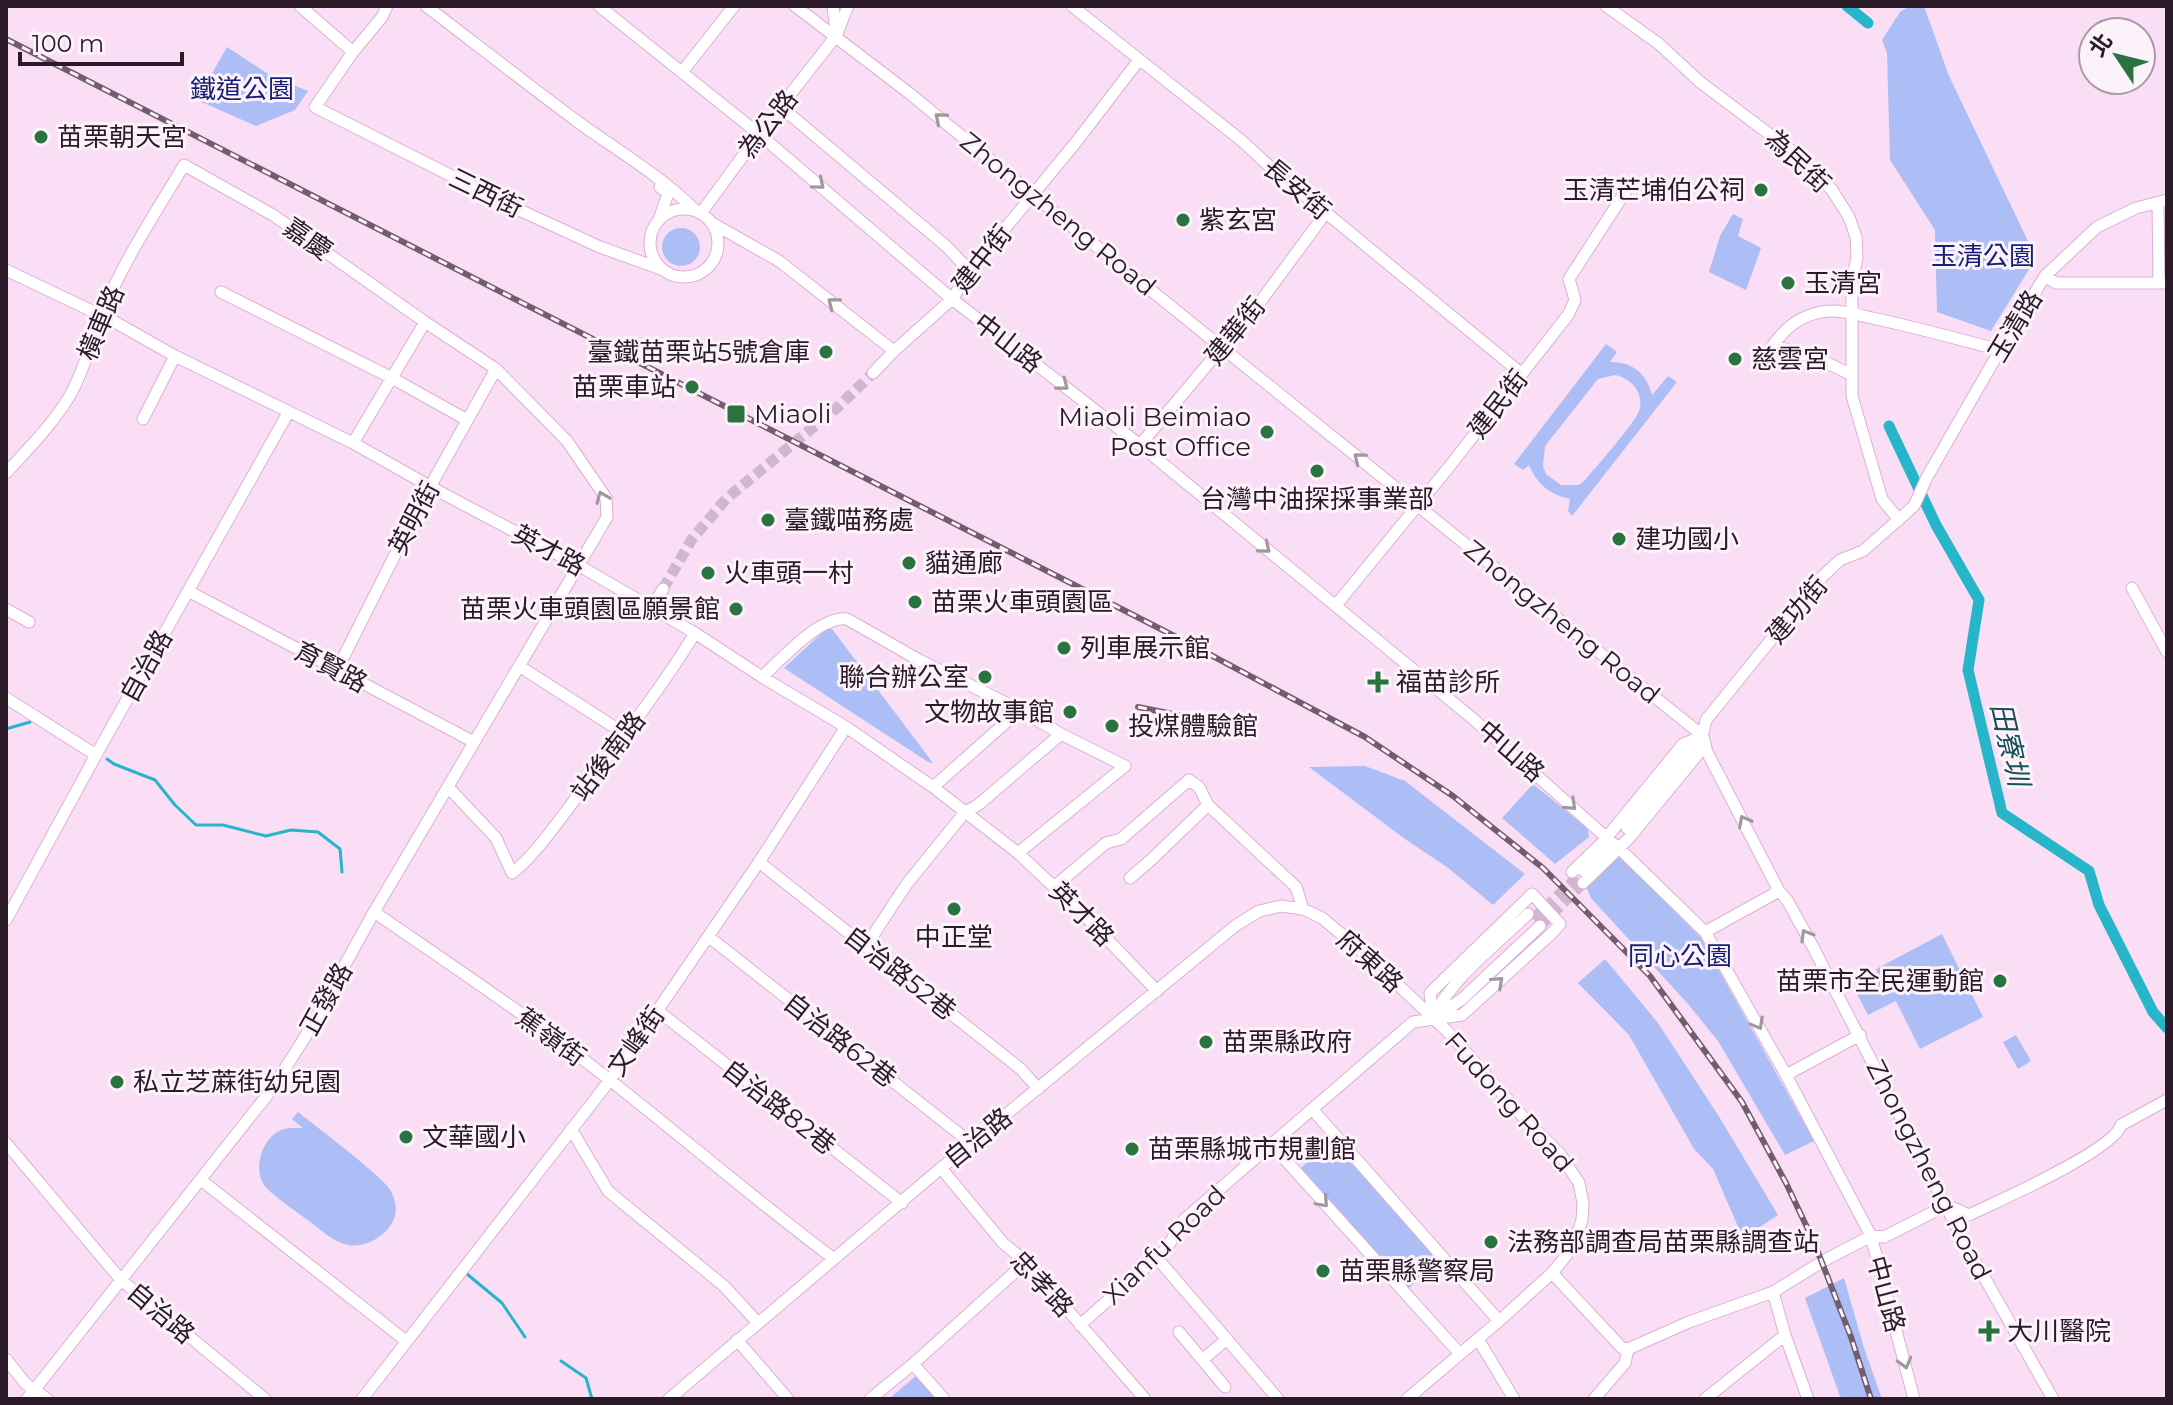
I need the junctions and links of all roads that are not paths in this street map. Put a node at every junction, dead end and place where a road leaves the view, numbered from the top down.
1 (300, 6) edge
2 (387, 6) edge
3 (426, 6) edge
4 (599, 6) edge
5 (734, 6) edge
6 (795, 6) edge
7 (833, 6) edge
8 (848, 6) edge
9 (1072, 6) edge
10 (1606, 6) edge
11 (836, 36) junction
12 (353, 52) junction
13 (1139, 60) junction
14 (682, 72) junction
15 (781, 107) junction
16 (759, 134) junction
17 (184, 165) joint
18 (651, 173) junction
19 (1627, 189) dead end
20 (1033, 195) junction
21 (2162, 201) edge
22 (698, 212) junction
23 (1325, 214) junction
24 (659, 220) junction
25 (712, 223) junction
26 (661, 269) junction
27 (6, 270) edge
28 (970, 271) junction
29 (2045, 276) junction
30 (2163, 283) edge
31 (221, 292) dead end
32 (952, 299) junction
33 (1853, 314) junction
34 (101, 316) junction
35 (425, 322) junction
36 (1223, 347) junction
37 (2000, 350) junction
38 (894, 351) junction
39 (175, 356) junction
40 (496, 369) junction
41 (873, 373) tunnel mouth
42 (1522, 374) junction
43 (1852, 375) junction
44 (392, 378) junction
45 (288, 413) junction
46 (143, 419) dead end
47 (467, 420) junction
48 (353, 443) junction
49 (1140, 445) junction
50 (6, 473) edge
51 (430, 487) junction
52 (1417, 506) junction
53 (1914, 506) joint
54 (1899, 520) junction
55 (578, 565) junction
56 (2132, 588) dead end
57 (663, 589) tunnel mouth
58 (188, 591) junction
59 (1336, 605) junction
60 (652, 607) junction
61 (6, 609) edge
62 (29, 622) dead end
63 (695, 633) junction
64 (2167, 652) edge
65 (519, 666) junction
66 (337, 670) junction
67 (762, 677) junction
68 (6, 698) edge
69 (1020, 710) junction
70 (846, 727) junction
71 (625, 734) junction
72 (1061, 734) junction
73 (1703, 736) junction
74 (474, 742) junction
75 (95, 754) junction
76 (448, 787) junction
77 (933, 787) junction
78 (1208, 805) junction
79 (965, 812) junction
80 (1627, 828) dead end
81 (1611, 845) junction
82 (1018, 853) junction
83 (759, 862) junction
84 (1130, 878) dead end
85 (1055, 886) junction
86 (1779, 891) junction
87 (1303, 909) junction
88 (374, 912) junction
89 (1534, 919) tunnel mouth
90 (6, 920) edge
91 (1705, 932) junction
92 (709, 937) junction
93 (866, 946) junction
94 (1157, 991) junction
95 (657, 1010) junction
96 (1433, 1018) junction
97 (1860, 1035) junction
98 (1786, 1075) junction
99 (610, 1080) junction
100 (1038, 1089) junction
101 (2167, 1100) edge
102 (1312, 1109) junction
103 (571, 1129) junction
104 (6, 1143) edge
105 (971, 1143) junction
106 (1271, 1144) junction
107 (941, 1168) junction
108 (201, 1180) junction
109 (902, 1203) junction
110 (1947, 1205) junction
111 (1871, 1236) junction
112 (1157, 1258) junction
113 (834, 1259) junction
114 (1026, 1262) junction
115 (1552, 1273) junction
116 (121, 1280) junction
117 (1773, 1292) junction
118 (1499, 1321) junction
119 (758, 1323) junction
120 (1080, 1325) junction
121 (1179, 1332) dead end
122 (1785, 1335) junction
123 (1227, 1339) junction
124 (1478, 1339) junction
125 (737, 1340) junction
126 (406, 1341) junction
127 (1628, 1349) junction
128 (1460, 1354) junction
129 (6, 1359) edge
130 (1202, 1360) junction
131 (913, 1364) junction
132 (1225, 1387) dead end
133 (35, 1389) junction
134 (27, 1399) edge
135 (47, 1399) edge
136 (265, 1399) edge
137 (362, 1399) edge
138 (669, 1399) edge
139 (788, 1399) edge
140 (870, 1399) edge
141 (944, 1399) edge
142 (1145, 1399) edge
143 (1278, 1399) edge
144 (1407, 1399) edge
145 (1514, 1399) edge
146 (1594, 1399) edge
147 (1705, 1399) edge
148 (1808, 1399) edge
149 (1914, 1399) edge
150 (2053, 1399) edge

1 - 12 street
2 - 12 street
3 - 18 street
4 - 14 street, 中山路
5 - 14 street
6 - 11 street, Zhongzheng Road
7 - 11 street
8 - 11 street, 為公路
9 - 13 street, 長安街
10 - 33 street, 為民街
11 - 15 street, 為公路
20 -> 11 street, Zhongzheng Road
12 - 26 street, 三西街
13 - 20 street, 建中街
13 - 23 street, 長安街
14 - 16 street, 中山路
15 - 16 street, 為公路
15 - 28 street
16 - 22 street, 為公路
16 -> 32 street, 中山路
17 - 34 street, 橫車路
17 - 35 street, 嘉慶
18 - 22 street
18 - 24 street
19 - 42 street, 建民街
20 - 28 street, 建中街
20 - 36 street, Zhongzheng Road
21 - 29 street, 玉清路
21 - 30 street
22 - 24 street
22 - 25 street
23 - 36 street, 建華街
23 - 42 street, 長安街
24 - 26 street
25 - 26 street
38 -> 25 street
27 - 34 street, 英才路
28 - 32 street, 建中街
29 - 30 street
29 - 37 street, 玉清路
31 - 44 street
32 - 38 street, 建中街
32 -> 49 street, 中山路
33 - 37 street
33 - 43 street, 為民街
33 - 43 street
34 - 39 street, 英才路
34 - 50 street, 橫車路
35 - 40 street, 嘉慶
35 - 44 street
36 - 49 street, 建華街
52 -> 36 street, Zhongzheng Road
37 - 53 street, 玉清路
38 - 41 street, 建中街
39 - 45 street, 英才路
39 - 46 street
40 - 47 street, 英明街
55 -> 40 street, 嘉慶
42 - 52 street, 建民街
43 - 54 street, 為民街
44 - 47 street
44 - 48 street
45 - 48 street, 英才路
45 - 58 street, 自治路
47 - 51 street, 英明街
48 - 51 street, 英才路
49 -> 59 street, 中山路
51 - 55 street, 英才路
51 - 66 street, 英明街
52 - 59 street, 建民街
52 - 73 street, Zhongzheng Road
53 - 54 street, 建功街
54 - 73 street, 建功街
55 - 60 street, 英才路
55 - 65 street, 正發路
56 - 64 street
57 - 60 street
58 - 66 street, 育賢路
58 - 75 street, 自治路
59 -> 81 street, 中山路
60 - 63 street, 英才路
61 - 62 street
63 - 67 street, 英才路
63 - 71 street, 站後南路
65 - 71 street
65 - 74 street, 正發路
66 - 74 street, 育賢路
67 - 69 street
67 - 70 street, 英才路
68 - 75 street
69 - 72 street
69 - 77 street
70 - 77 street, 英才路
70 - 83 street, 文峰街
71 - 76 street, 站後南路
72 - 79 street
72 - 82 street
73 - 80 street
73 - 81 street
73 - 81 street
86 -> 73 street, Zhongzheng Road
74 - 76 street, 正發路
75 - 90 street, 自治路
76 - 88 street, 正發路
77 - 79 street, 英才路
78 - 84 street
78 - 85 street
78 - 87 street
79 - 82 street, 英才路
79 - 93 street
81 - 81 street
81 - 91 street, 中山路
82 - 85 street, 英才路
83 - 92 street, 文峰街
83 - 93 street, 自治路52巷
85 - 94 street, 英才路
86 - 91 street
97 -> 86 street, Zhongzheng Road
87 - 94 street, 自治路
87 - 96 street, 府東路
88 - 99 street, 蕉嶺街
88 - 108 street, 正發路
89 - 96 street
91 -> 98 street, 中山路
92 - 95 street, 文峰街
92 - 105 street, 自治路62巷
93 - 100 street, 自治路52巷
94 - 100 street, 自治路
95 - 99 street, 文峰街
95 - 109 street, 自治路82巷
96 -> 96 street
96 - 102 street, Xianfu Road
96 - 115 street, Fudong Road
97 - 98 street
97 - 110 street, Zhongzheng Road
98 - 111 street, 中山路
99 - 103 street, 文峰街
99 - 113 street, 蕉嶺街
100 - 105 street, 自治路
101 - 110 street
102 - 106 street, Xianfu Road
102 - 118 street
103 - 119 street
103 - 126 street, 文峰街
104 - 116 street, 自治路
105 - 107 street, 自治路
106 - 112 street, Xianfu Road
106 -> 128 street
107 - 109 street, 自治路
107 - 114 street, 忠孝路
108 - 116 street, 正發路
108 - 126 street
109 - 113 street, 自治路
110 - 111 street
110 - 150 street, Zhongzheng Road
111 - 117 street
111 -> 149 street, 中山路
112 - 120 street, Xianfu Road
112 - 123 street
113 - 119 street, 自治路
114 - 120 street, 忠孝路
114 - 131 street
115 - 118 street, Fudong Road
115 - 127 street
116 - 133 street, 正發路
116 - 136 street, 自治路
117 - 122 street
117 - 127 street
118 - 124 street, Fudong Road
119 - 125 street, 自治路
120 - 142 street, 忠孝路
121 - 130 street
122 - 147 street
122 - 148 street
123 - 130 street
123 - 143 street
124 - 128 street, Fudong Road
124 - 145 street
125 - 138 street, 自治路
125 - 139 street
126 - 137 street, 文峰街
127 - 146 street
128 - 144 street, Fudong Road
129 - 133 street
130 - 132 street
131 - 140 street
131 - 141 street
133 - 134 street, 正發路
133 - 135 street

